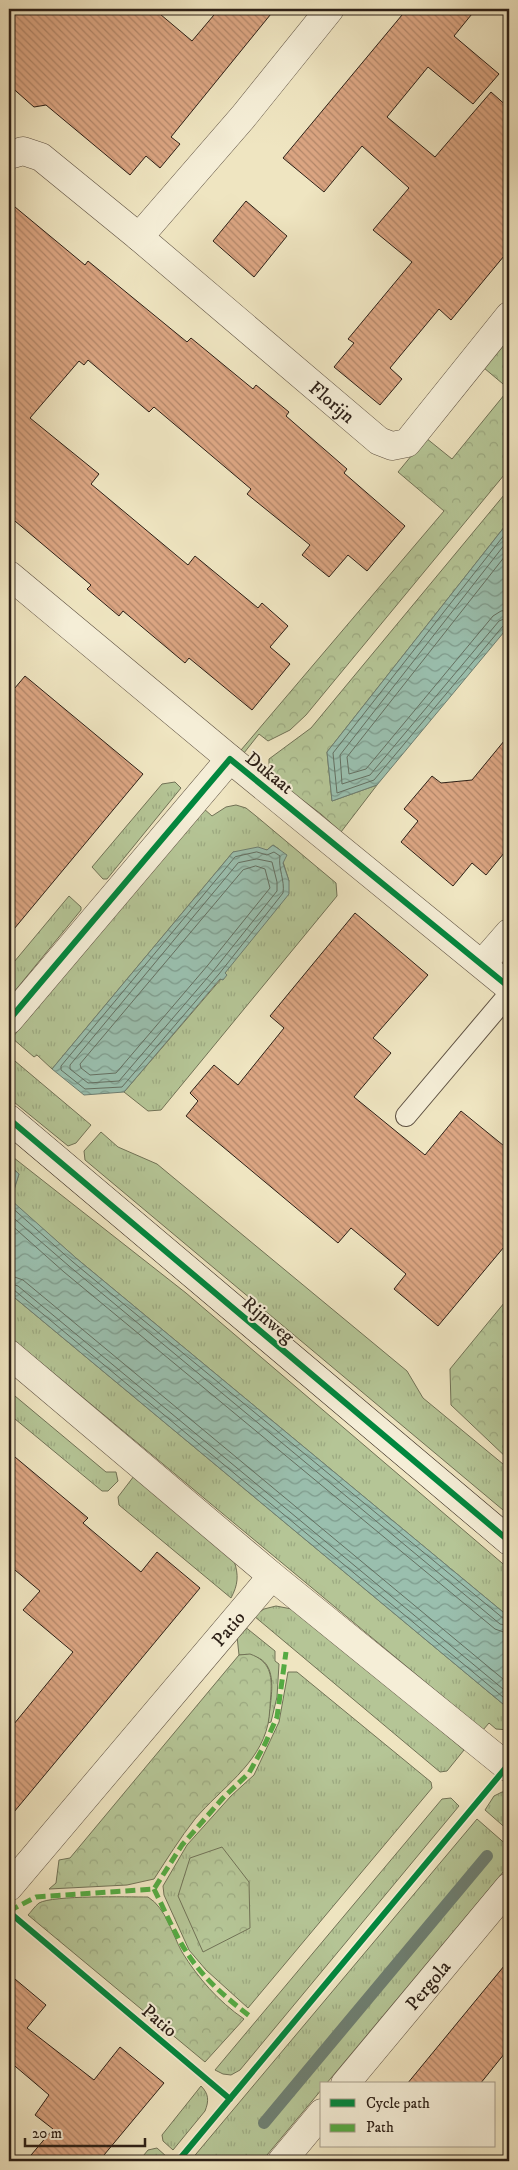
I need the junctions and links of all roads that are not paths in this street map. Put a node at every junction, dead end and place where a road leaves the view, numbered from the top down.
1 (330, 9) edge
2 (9, 155) edge
3 (139, 237) junction
4 (509, 316) edge
5 (9, 575) edge
6 (230, 759) junction
7 (509, 932) edge
8 (482, 964) junction
9 (509, 987) edge
10 (509, 994) edge
11 (9, 1020) edge
12 (406, 1116) dead end
13 (9, 1120) edge
14 (9, 1354) edge
15 (509, 1541) edge
16 (272, 1576) junction
17 (508, 1767) edge
18 (9, 1887) edge
19 (509, 1887) edge
20 (347, 2082) edge
21 (320, 2114) edge
22 (282, 2161) edge

1 - 3 street
2 - 3 street, Florijn
3 - 4 street, Florijn
5 - 6 street
6 - 8 street, Dukaat
6 - 11 street, Dukaat
7 - 8 street
8 - 9 street, Dukaat
10 - 12 lane
13 - 15 street, Rijnweg
14 - 16 street
16 - 17 street
16 - 18 street, Patio
19 - 20 street, Pergola
21 - 22 street

